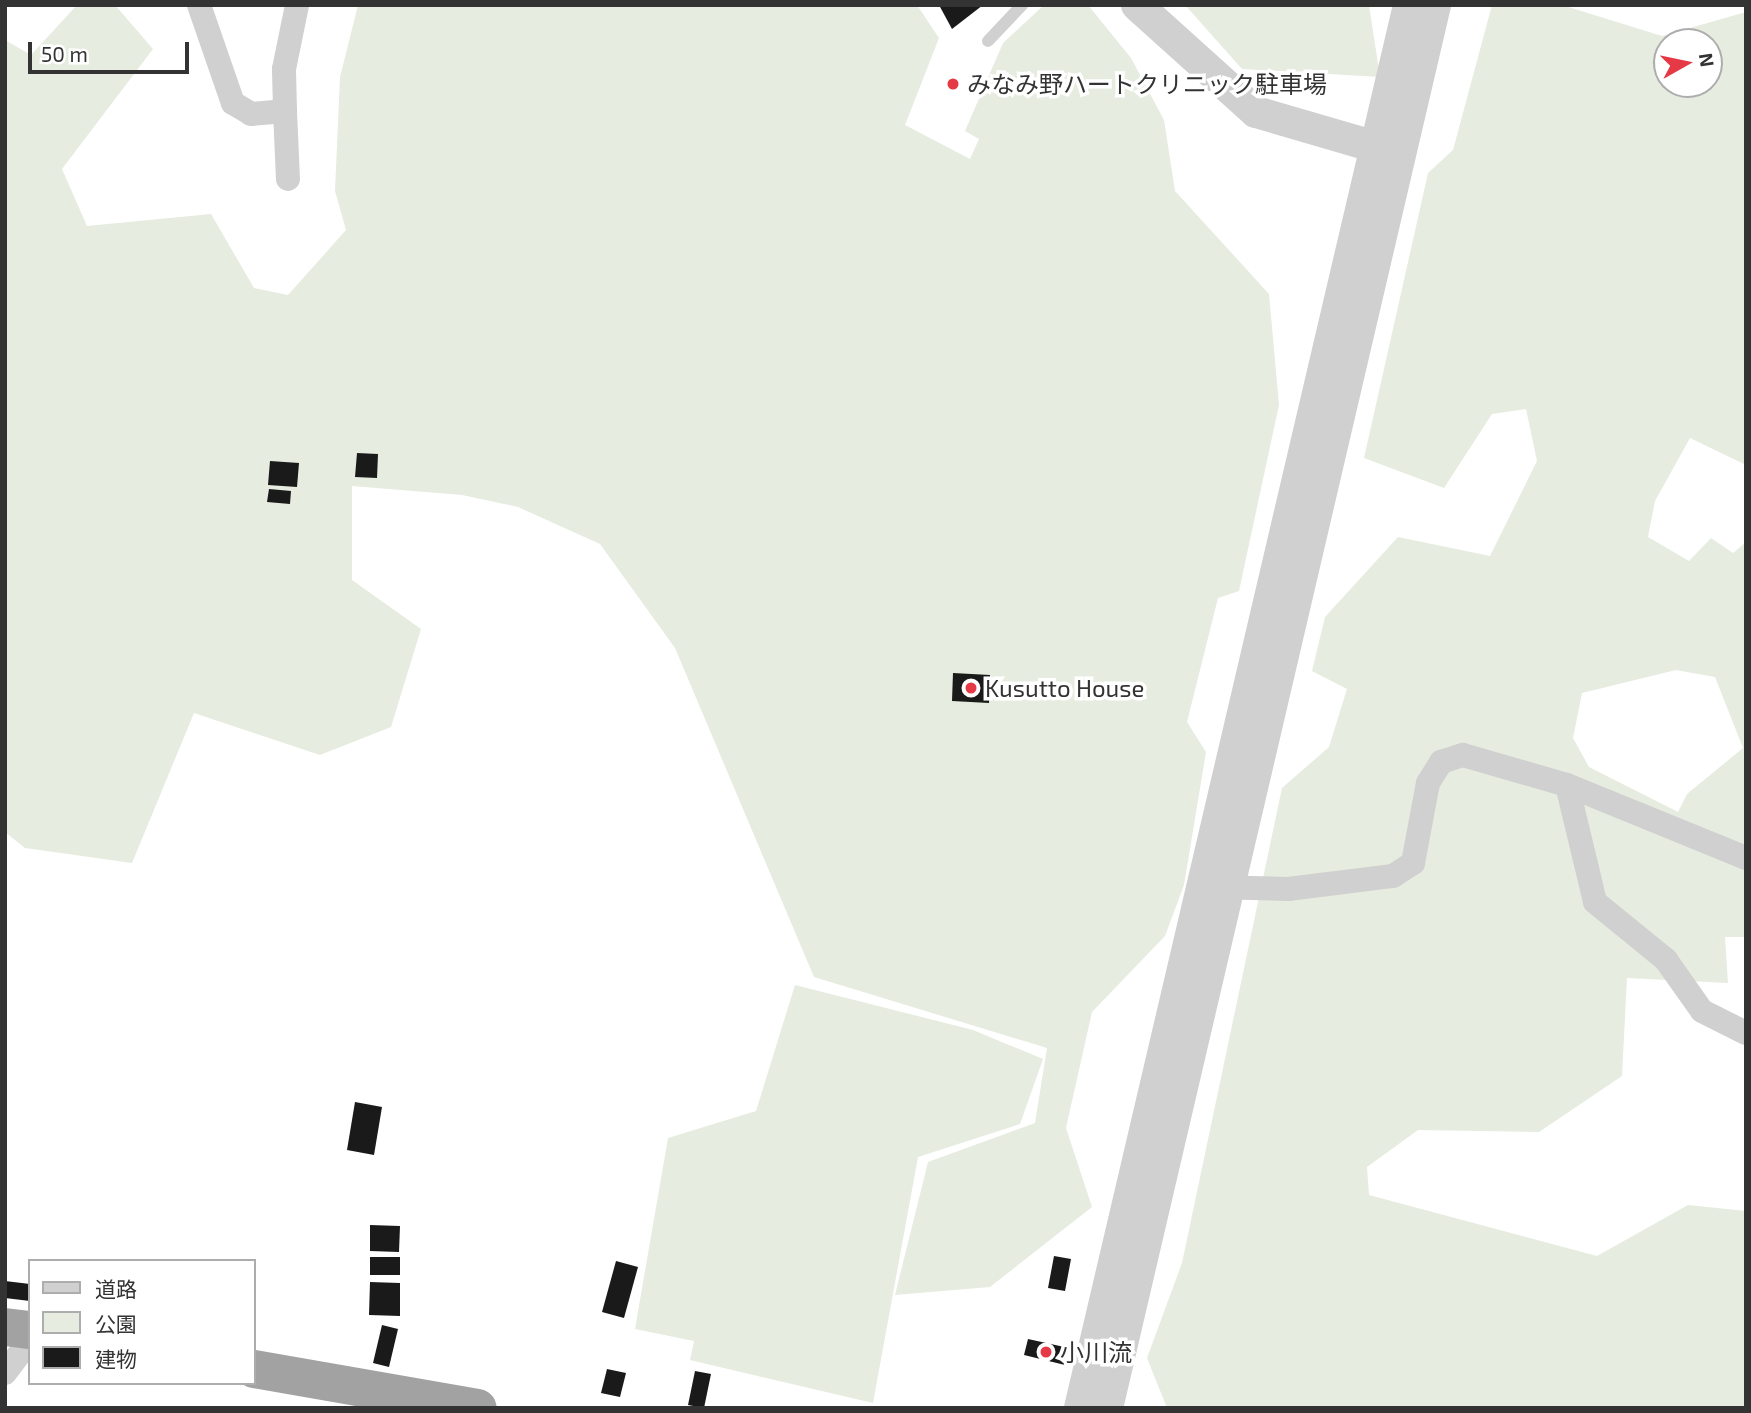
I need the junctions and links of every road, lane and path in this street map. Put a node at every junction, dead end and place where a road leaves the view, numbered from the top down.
1 (199, 5) edge
2 (297, 5) edge
3 (1022, 5) edge
4 (1137, 5) edge
5 (1409, 5) edge
6 (1435, 5) edge
7 (988, 41) dead end
8 (285, 111) junction
9 (1388, 151) junction
10 (288, 179) dead end
11 (1567, 785) junction
12 (1746, 858) edge
13 (1214, 887) junction
14 (1746, 1033) edge
15 (5, 1326) edge
16 (28, 1330) edge
17 (28, 1343) edge
18 (256, 1369) edge
19 (5, 1373) edge
20 (478, 1408) edge
21 (1080, 1408) edge
22 (1107, 1408) edge

1 - 8 street
2 - 8 street
3 - 7 lane
4 - 9 street
5 - 9 street
6 - 9 street
8 - 10 street
9 - 13 street
11 - 12 street
11 - 13 street
11 - 14 street
13 - 21 street
13 - 22 street
15 - 16 highway
17 - 19 street
18 - 20 highway

